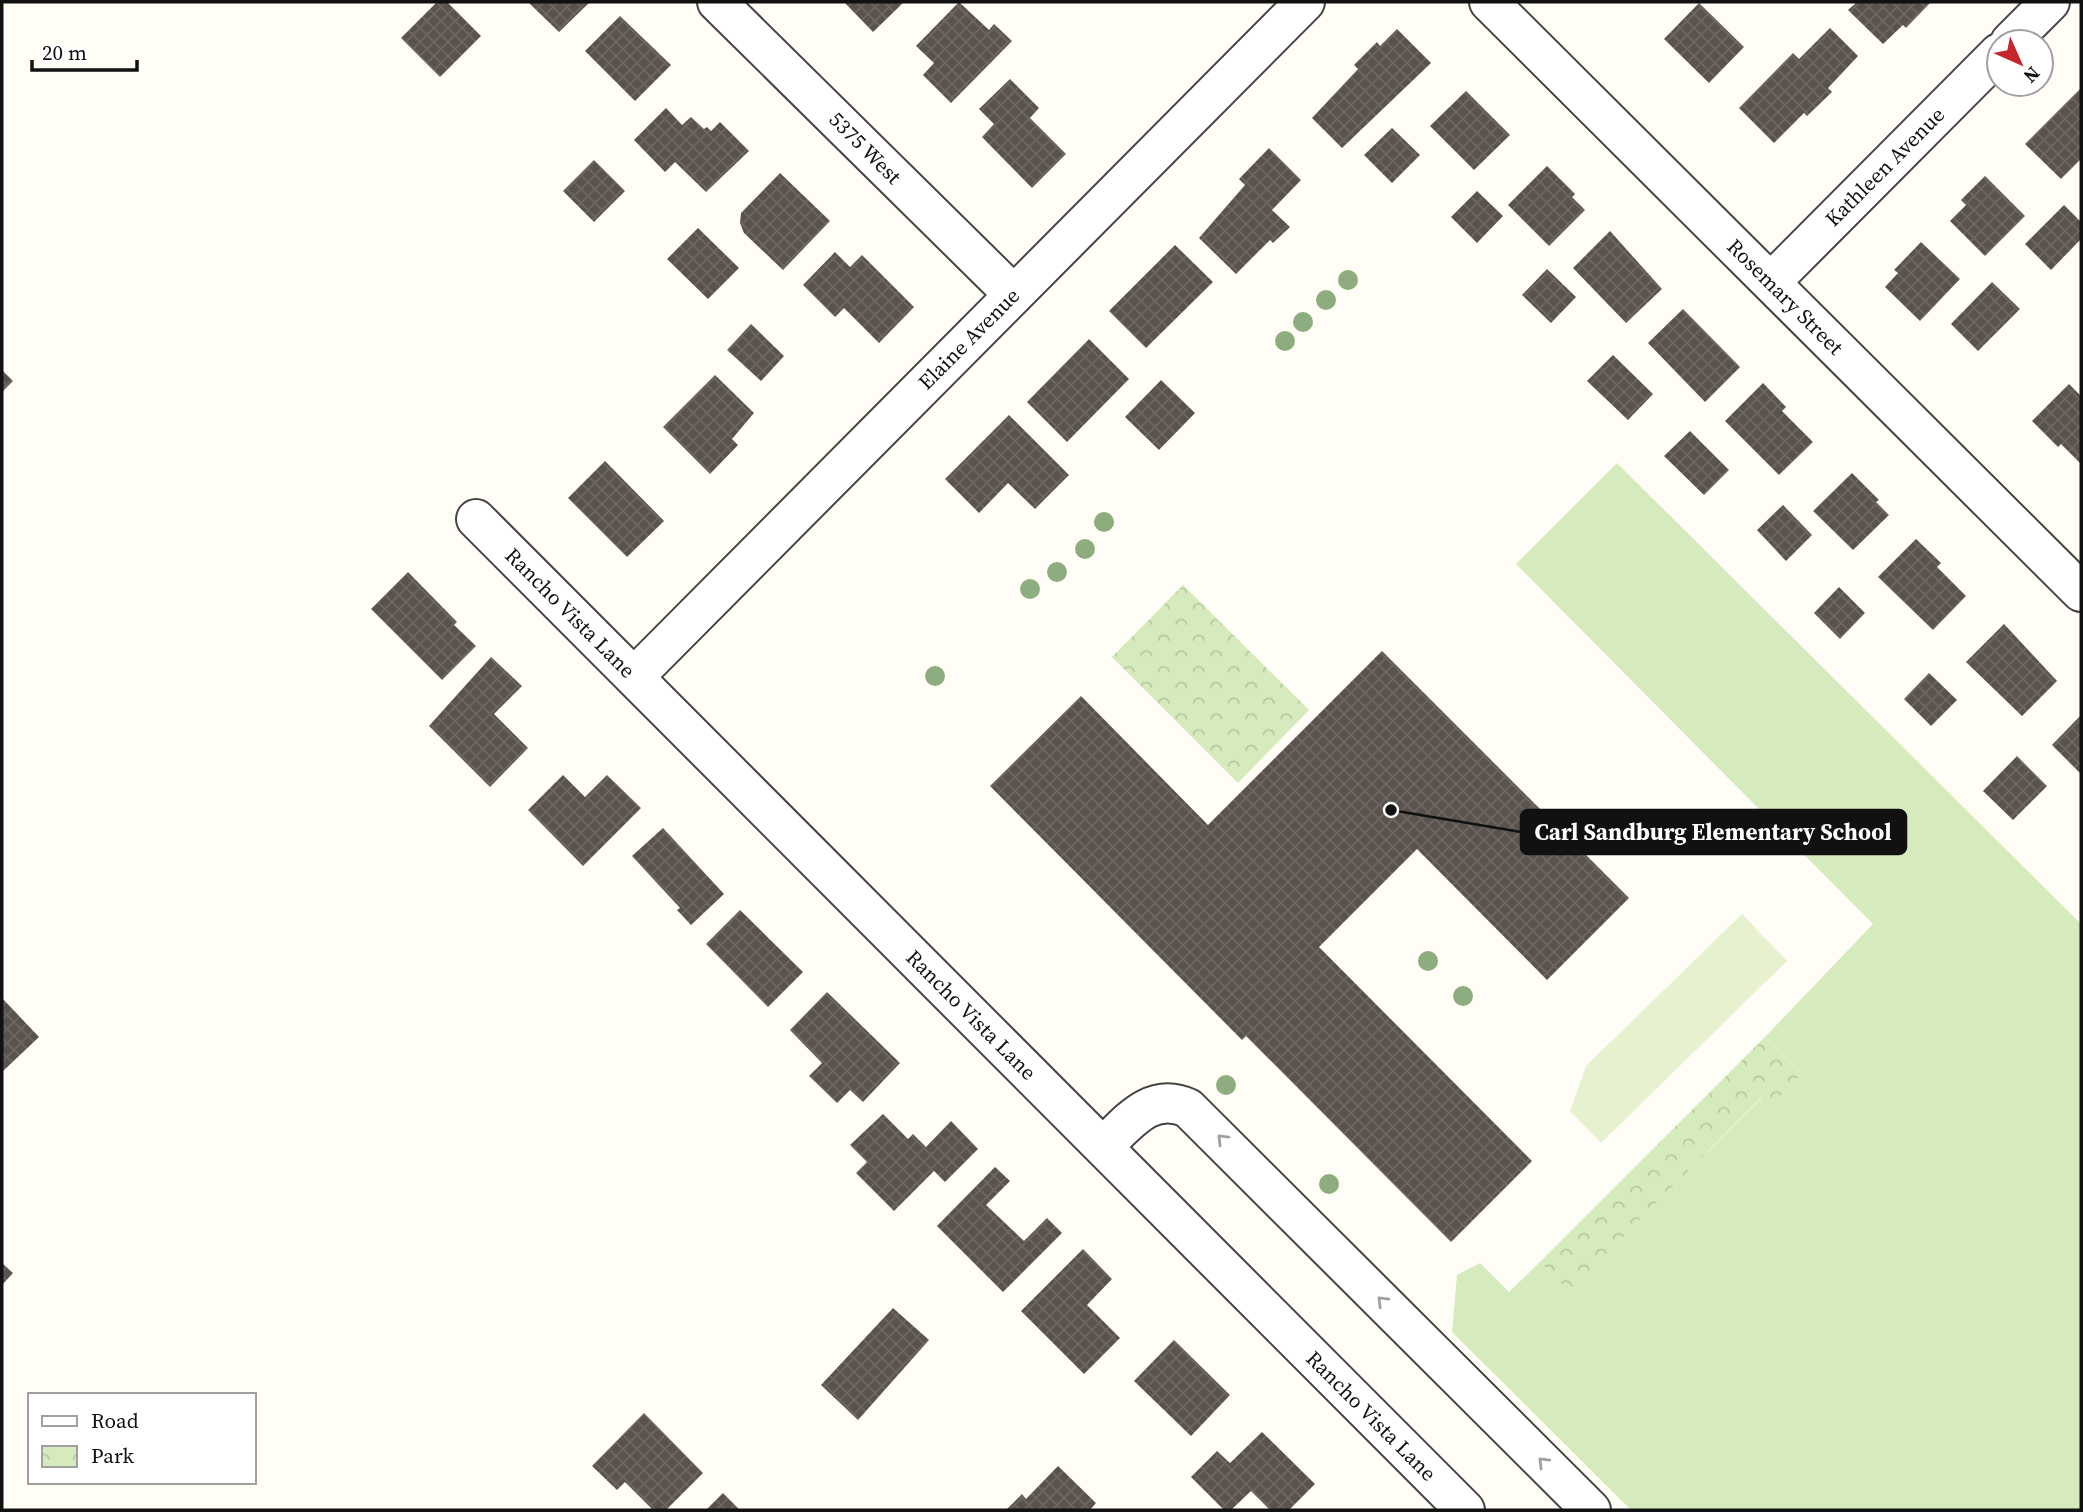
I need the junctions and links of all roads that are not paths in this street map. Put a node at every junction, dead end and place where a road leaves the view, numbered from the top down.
1 (717, 2) edge
2 (1305, 2) edge
3 (1489, 2) edge
4 (2050, 2) edge
5 (2024, 28) edge
6 (1985, 67) edge
7 (1771, 282) junction
8 (1014, 295) junction
9 (476, 519) dead end
10 (2081, 592) edge
11 (634, 677) junction
12 (1103, 1147) junction
13 (1465, 1510) edge
14 (1591, 1510) edge

1 - 8 street, 5375 West
2 - 8 street, Elaine Avenue
3 - 7 street, Rosemary Street
4 - 5 street
6 - 7 street, Kathleen Avenue
7 - 10 street, Rosemary Street
8 - 11 street, Elaine Avenue
9 - 11 street, Rancho Vista Lane
11 - 12 street, Rancho Vista Lane
12 - 13 street, Rancho Vista Lane
14 -> 12 street

